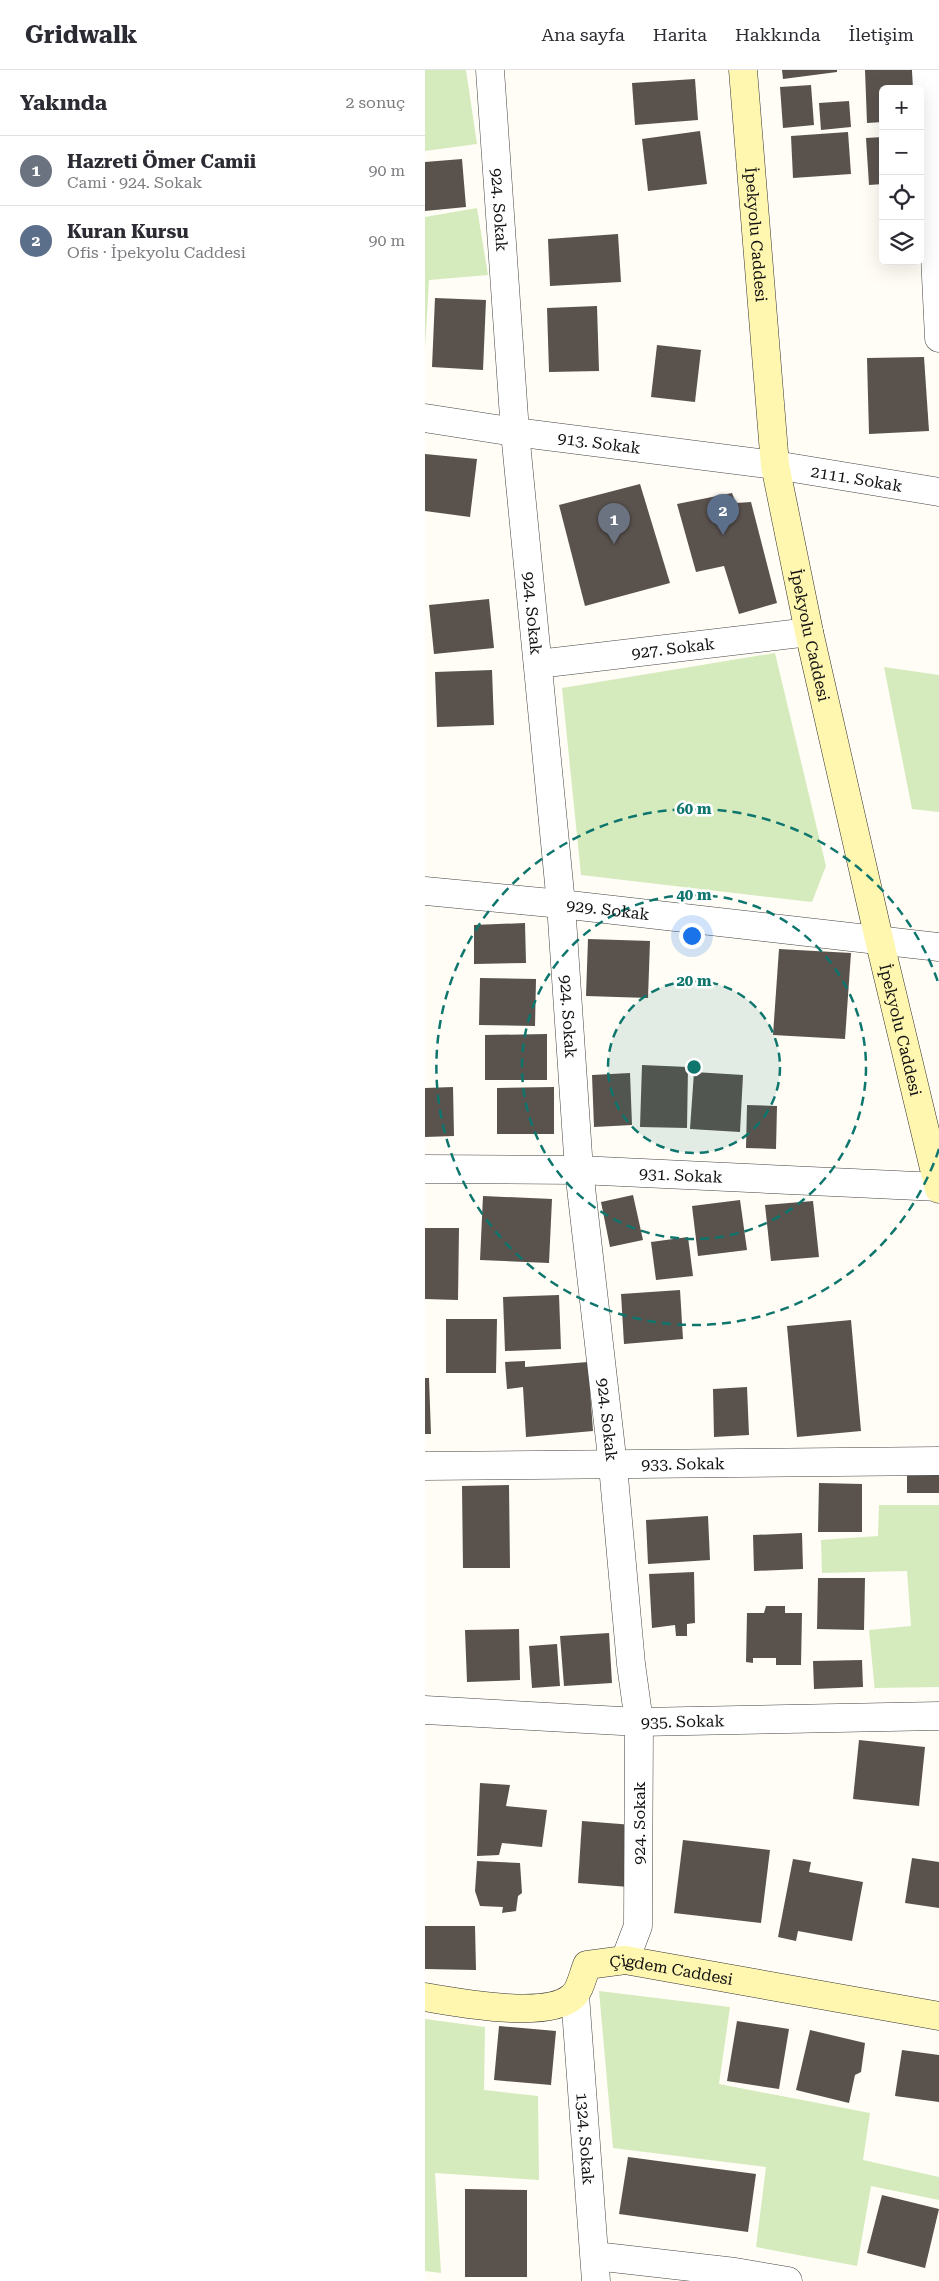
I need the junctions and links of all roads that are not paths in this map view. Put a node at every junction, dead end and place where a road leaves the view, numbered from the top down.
1 (490, 70) edge
2 (743, 70) edge
3 (926, 70) edge
4 (939, 338) edge
5 (425, 418) edge
6 (515, 432) junction
7 (775, 465) junction
8 (939, 492) edge
9 (809, 632) junction
10 (538, 664) junction
11 (425, 891) edge
12 (561, 904) junction
13 (879, 939) junction
14 (939, 947) edge
15 (425, 1170) edge
16 (579, 1170) junction
17 (939, 1188) edge
18 (939, 1461) edge
19 (425, 1466) edge
20 (613, 1466) junction
21 (425, 1710) edge
22 (939, 1716) edge
23 (639, 1722) junction
24 (625, 1960) junction
25 (575, 1995) junction
26 (425, 1997) edge
27 (939, 2016) edge
28 (595, 2268) edge
29 (735, 2277) edge
30 (788, 2281) edge

1 - 6 street, 924. Sokak
2 - 7 street, İpekyolu Caddesi
3 - 4 street
5 - 6 street, 913. Sokak
6 - 7 street, 913. Sokak
6 - 10 street, 924. Sokak
7 - 8 street, 2111. Sokak
7 - 9 street, İpekyolu Caddesi
9 - 10 street, 927. Sokak
9 - 13 street, İpekyolu Caddesi
10 - 12 street, 924. Sokak
11 - 12 street, 929. Sokak
12 - 13 street, 929. Sokak
12 - 16 street, 924. Sokak
13 - 14 street, 929. Sokak
13 - 17 street, İpekyolu Caddesi
15 - 16 street, 931. Sokak
16 - 17 street, 931. Sokak
16 - 20 street, 924. Sokak
18 - 20 street, 933. Sokak
19 - 20 street, 933. Sokak
20 - 23 street, 924. Sokak
21 - 23 street, 935. Sokak
22 - 23 street, 935. Sokak
23 - 24 street, 924. Sokak
24 - 25 street, Çigdem Caddesi
24 - 27 street, Çigdem Caddesi
25 - 26 street
25 - 28 street, 1324. Sokak
28 - 29 street
29 - 30 street

